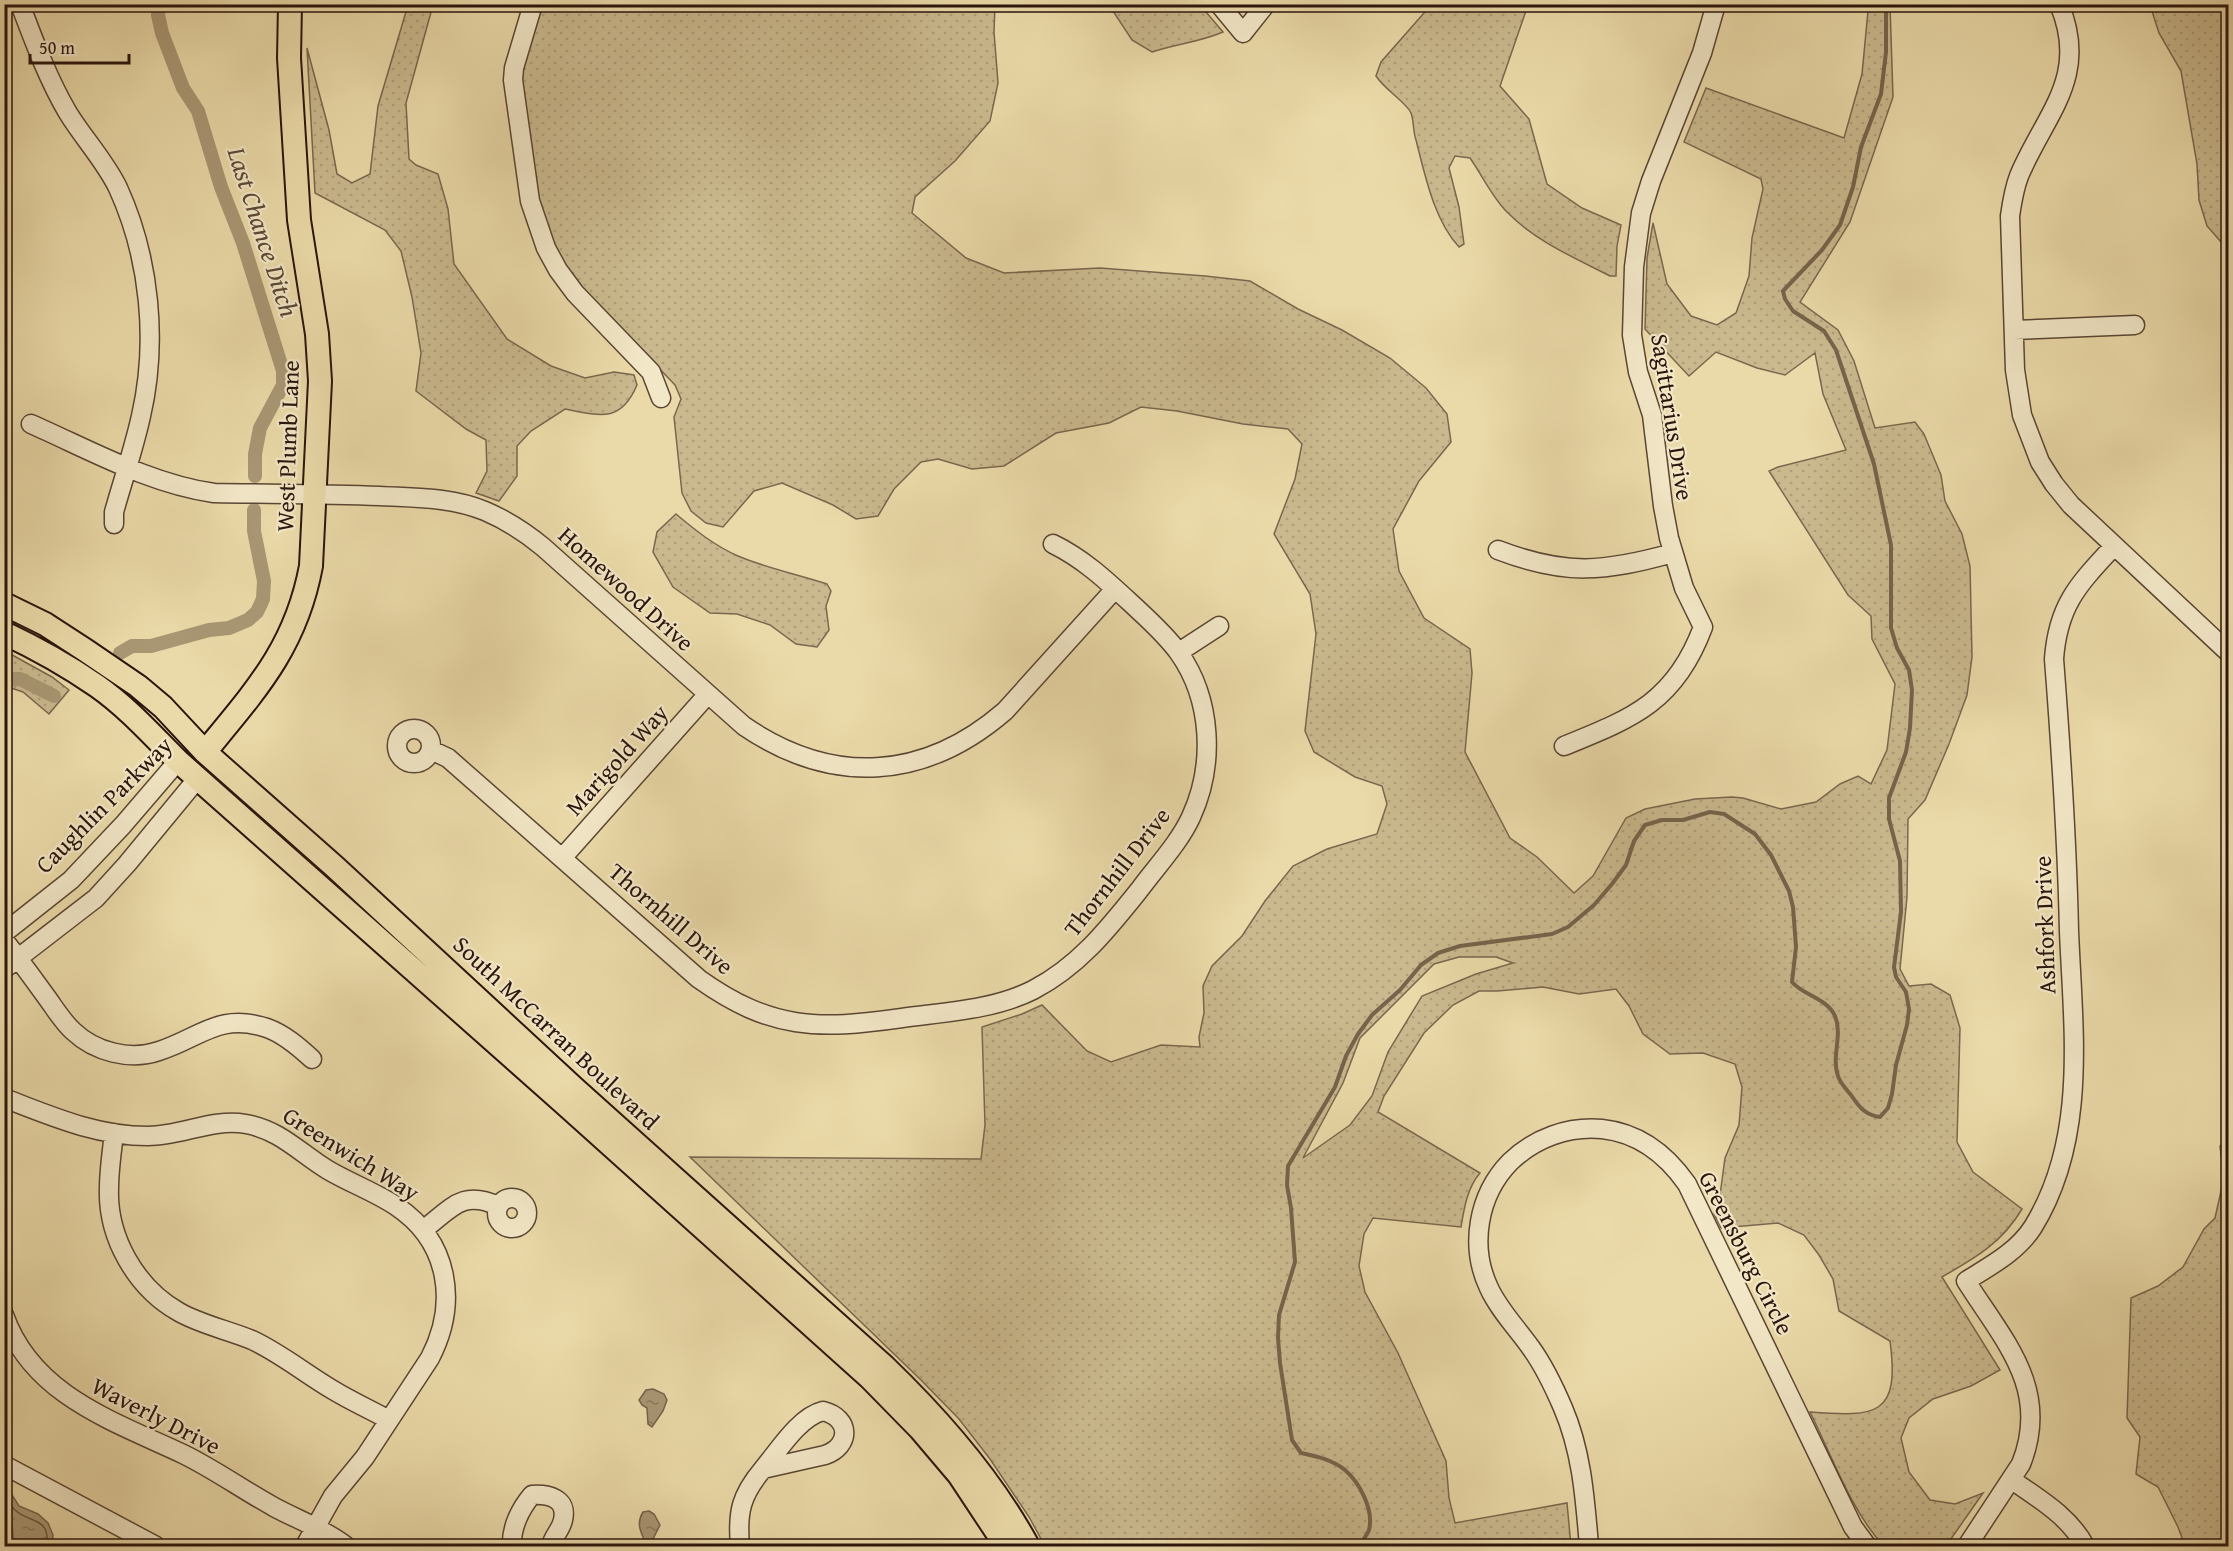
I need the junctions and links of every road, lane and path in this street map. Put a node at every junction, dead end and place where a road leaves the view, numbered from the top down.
1 (20, 4) edge
2 (290, 4) edge
3 (533, 4) edge
4 (1219, 4) edge
5 (1266, 4) edge
6 (1716, 4) edge
7 (2059, 4) edge
8 (2134, 326) dead end
9 (2014, 330) junction
10 (661, 398) dead end
11 (31, 424) dead end
12 (126, 466) junction
13 (315, 494) junction
14 (114, 524) dead end
15 (1053, 544) dead end
16 (2114, 546) junction
17 (1498, 550) dead end
18 (1673, 553) junction
19 (1115, 589) junction
20 (4, 604) edge
21 (1219, 626) dead end
22 (4, 633) edge
23 (1179, 652) junction
24 (2229, 652) edge
25 (708, 694) junction
26 (1564, 746) dead end
27 (431, 750) dead end
28 (205, 752) junction
29 (178, 761) junction
30 (198, 778) junction
31 (563, 857) junction
32 (4, 933) edge
33 (4, 940) edge
34 (11, 964) edge
35 (312, 1059) dead end
36 (4, 1098) edge
37 (114, 1134) junction
38 (498, 1206) dead end
39 (423, 1230) junction
40 (4, 1315) edge
41 (389, 1420) junction
42 (4, 1465) edge
43 (763, 1469) dead end
44 (2012, 1480) junction
45 (315, 1528) junction
46 (156, 1546) edge
47 (305, 1546) edge
48 (346, 1546) edge
49 (512, 1546) edge
50 (551, 1546) edge
51 (740, 1546) edge
52 (1006, 1546) edge
53 (1028, 1546) edge
54 (1589, 1546) edge
55 (1868, 1546) edge
56 (1967, 1546) edge
57 (2085, 1546) edge

1 - 12 street
2 - 13 main road, West Plumb Lane
3 - 10 street
4 - 5 street
6 - 18 street, Sagittarius Drive
7 - 9 street
8 - 9 street
9 - 16 street
11 - 12 street, Homewood Drive
12 - 13 street, Homewood Drive
12 - 14 street
13 - 25 street, Homewood Drive
13 - 28 main road, West Plumb Lane
15 - 19 street, Thornhill Drive
16 - 24 street
16 - 44 street, Ashfork Drive
17 - 18 street
18 - 26 street, Sagittarius Drive
19 - 23 street, Thornhill Drive
19 - 25 street, Homewood Drive
20 - 28 main road, South McCarran Boulevard
21 - 23 street
22 - 29 main road, South McCarran Boulevard
23 - 31 street, Thornhill Drive
25 - 31 street, Marigold Way
27 - 31 street, Thornhill Drive
28 - 29 main road, Caughlin Parkway
28 - 30 main road, Caughlin Parkway
28 - 53 main road, South McCarran Boulevard
29 - 30 main road, South McCarran Boulevard
29 - 32 street, Caughlin Parkway
30 - 34 street, Caughlin Parkway
30 - 52 main road, South McCarran Boulevard
33 - 34 street
34 - 35 street
36 - 37 street, Greenwich Way
37 - 39 street, Greenwich Way
37 - 41 street
38 - 39 street
39 - 41 street, Greenwich Way
40 - 45 street, Waverly Drive
41 - 45 street, Greenwich Way
42 - 46 street
43 - 51 street
44 - 56 street
44 - 57 street
45 - 47 street, Greenwich Way
45 - 48 street, Waverly Drive
49 - 50 street
54 - 55 street, Greensburg Circle

